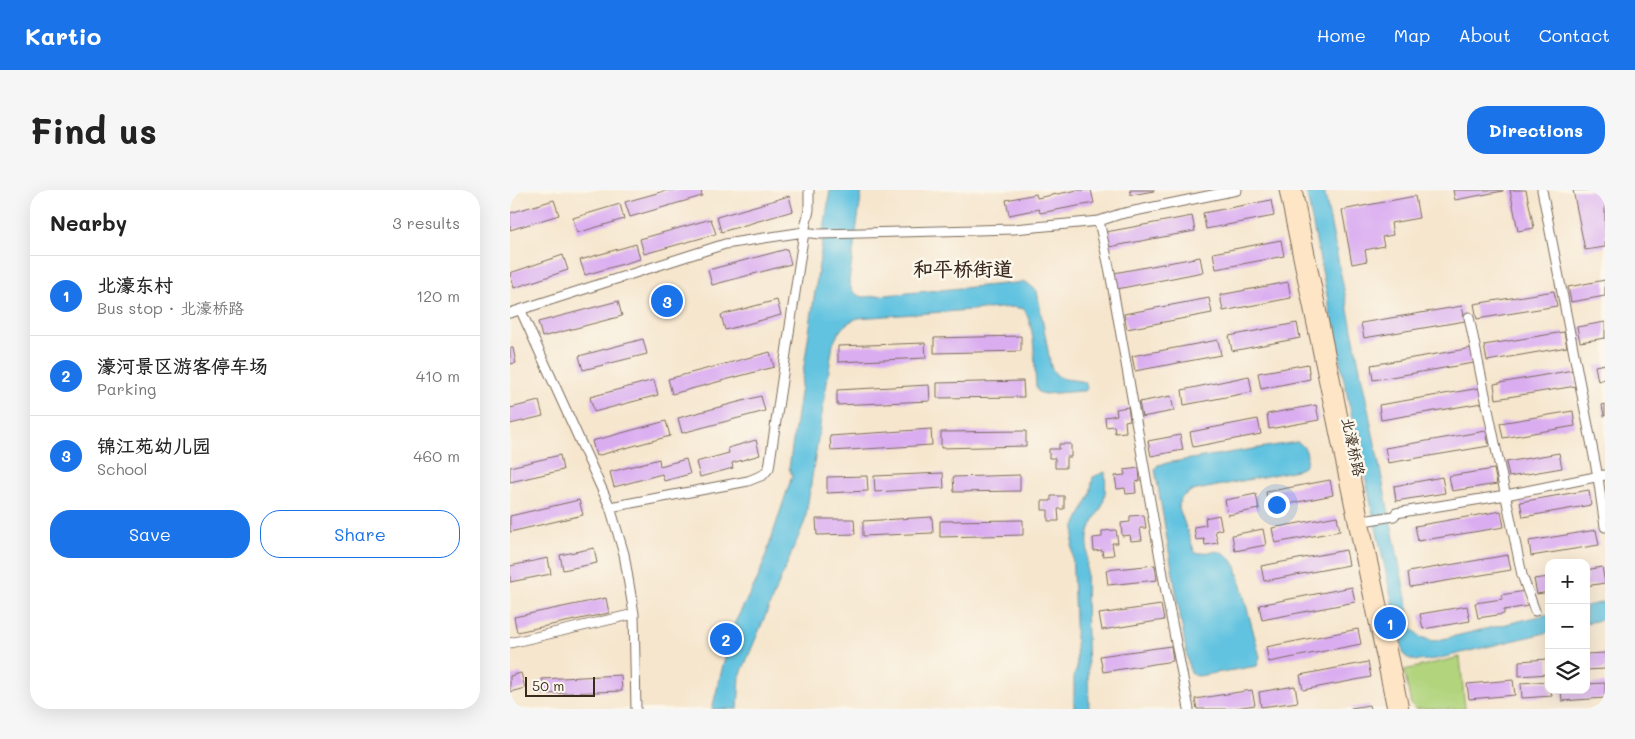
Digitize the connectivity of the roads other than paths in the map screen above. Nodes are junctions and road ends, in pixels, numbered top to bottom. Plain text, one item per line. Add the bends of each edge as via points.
1 (809, 190) edge
2 (1237, 190) edge
3 (1285, 190) edge
4 (1296, 190) edge
5 (1542, 190) edge
6 (1098, 221) junction
7 (804, 232) junction
8 (520, 311) junction
9 (510, 313) edge
10 (1469, 318) dead end
11 (1601, 476) edge
12 (1506, 495) junction
13 (610, 507) junction
14 (1367, 520) junction
15 (1605, 527) edge
16 (1535, 610) dead end
17 (634, 614) junction
18 (510, 643) edge
19 (636, 709) edge
20 (1189, 709) edge
21 (1393, 709) edge
22 (1403, 709) edge

1 - 7 street
2 - 6 street
3 - 21 main road, 北濠桥路
4 - 14 main road, 北濠桥路
5 - 11 street
6 - 7 street via 1014,229
6 - 20 street
7 - 8 street via 725,244
7 - 13 street via 769,468 763,475 748,481
8 - 9 street
8 - 13 street
10 - 12 street
11 - 12 street
11 - 15 street
12 - 14 street
12 - 16 street via 1522,575
13 - 17 street via 624,554
14 - 22 main road, 北濠桥路
17 - 18 street
17 - 19 street

